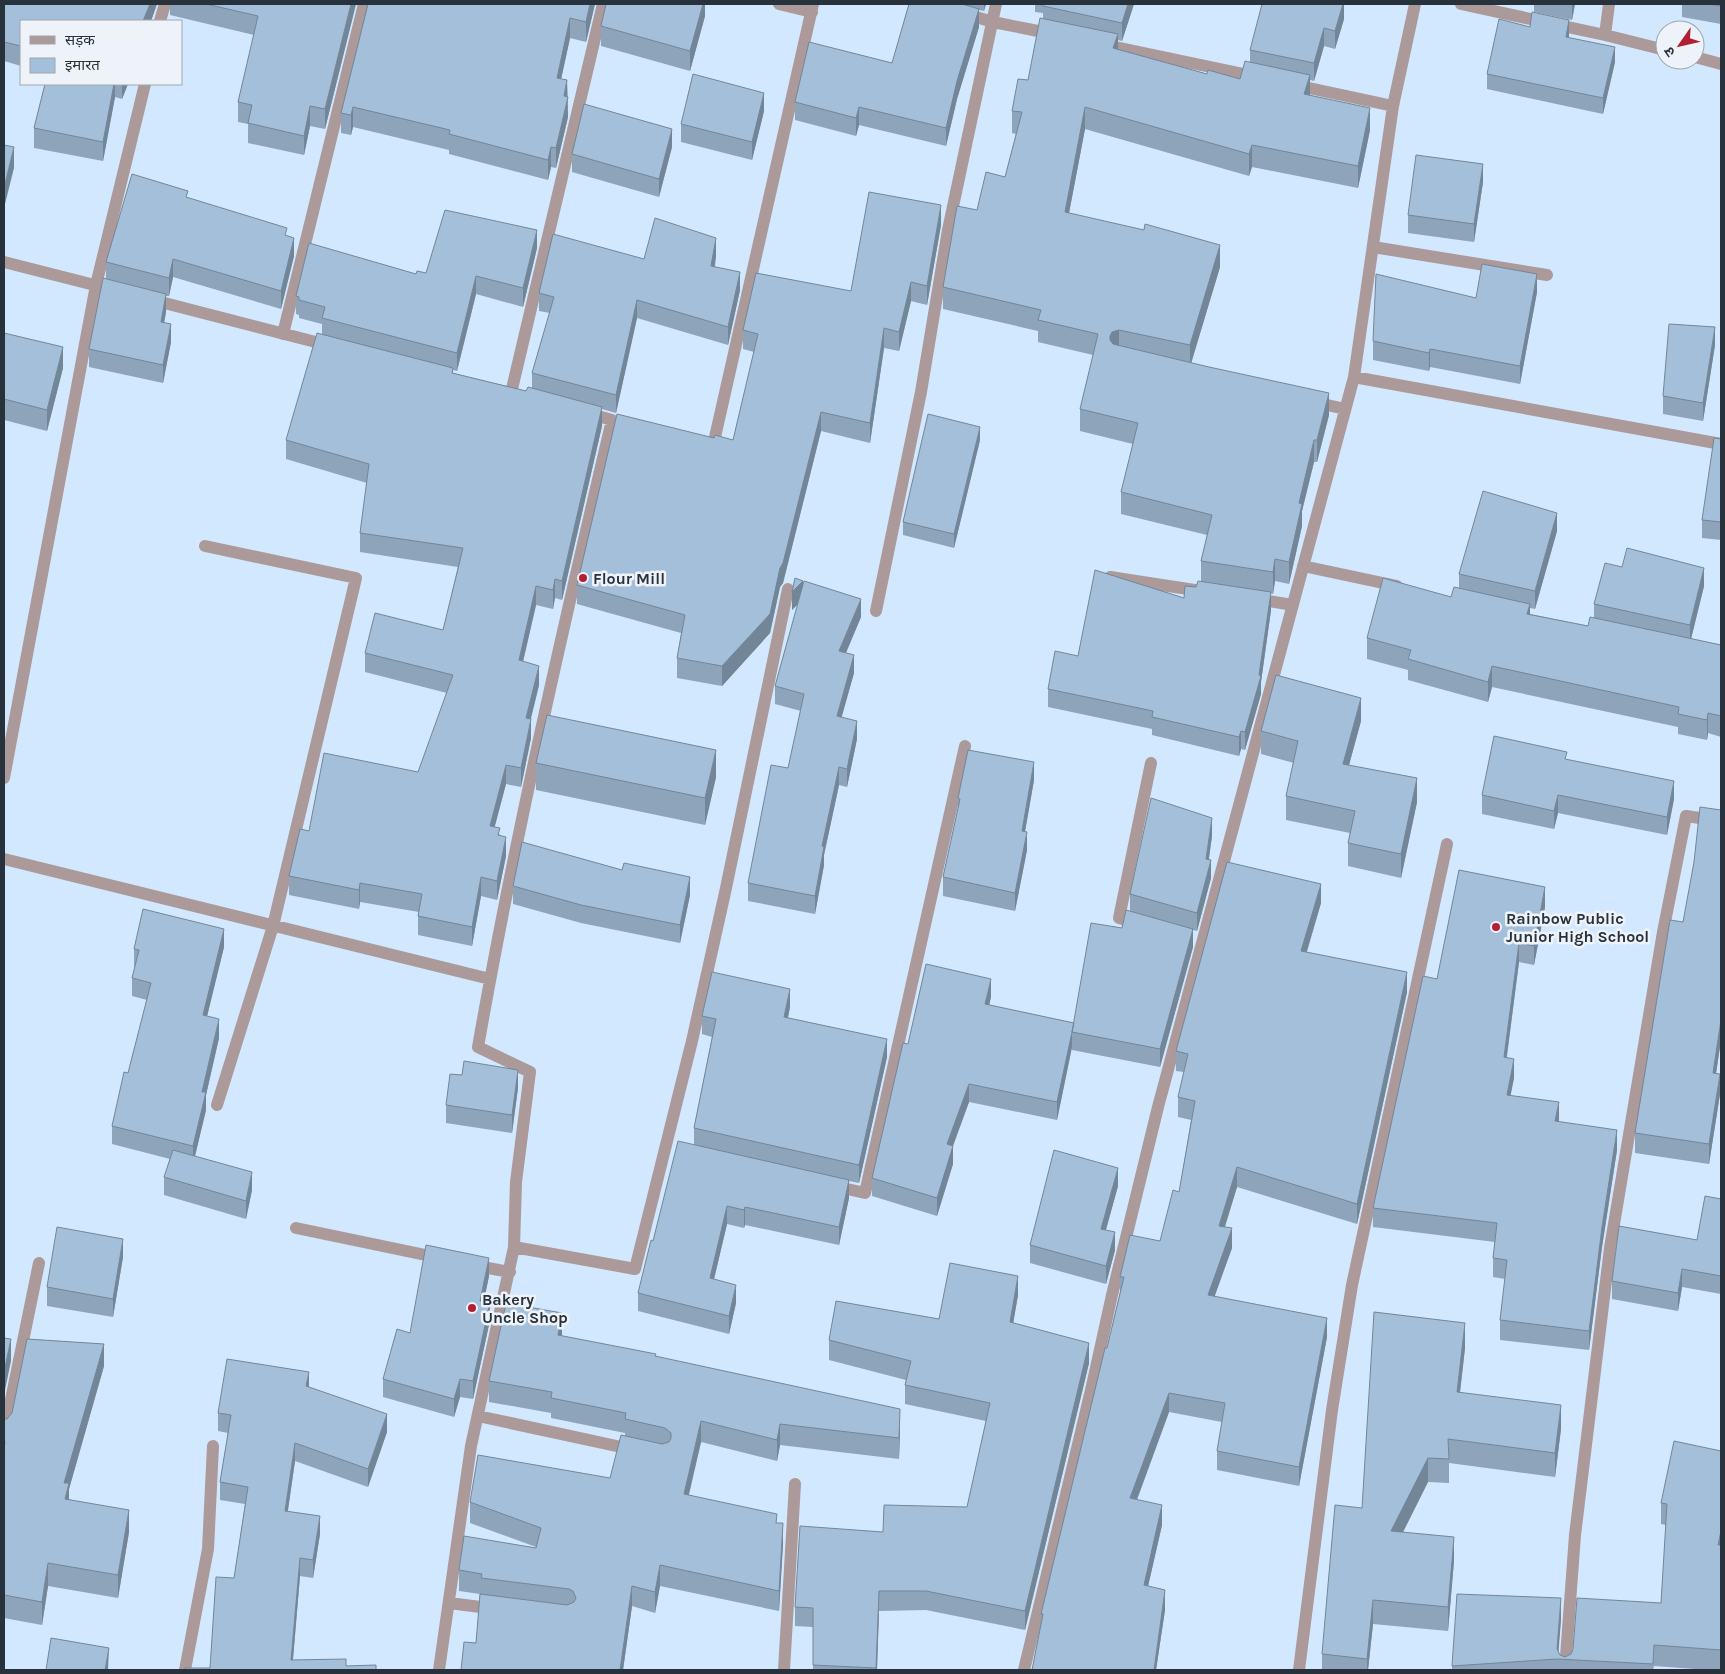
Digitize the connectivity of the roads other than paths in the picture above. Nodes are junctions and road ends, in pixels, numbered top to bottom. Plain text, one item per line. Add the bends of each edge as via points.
1 (165, 4) edge
2 (364, 4) edge
3 (603, 4) edge
4 (779, 4) edge
5 (996, 4) edge
6 (1415, 4) edge
7 (1461, 4) edge
8 (1609, 4) edge
9 (812, 8) edge
10 (947, 9) edge
11 (160, 20) edge
12 (993, 22) junction
13 (1605, 35) junction
14 (1062, 36) edge
15 (1091, 42) edge
16 (1655, 48) edge
17 (1705, 60) edge
18 (1721, 64) edge
19 (1266, 79) edge
20 (1286, 83) edge
21 (145, 85) edge
22 (1393, 106) junction
23 (1373, 247) junction
24 (4, 262) edge
25 (1547, 274) dead end
26 (96, 285) junction
27 (282, 334) junction
28 (340, 349) edge
29 (1354, 377) junction
30 (511, 393) edge
31 (1298, 399) edge
32 (1345, 409) junction
33 (575, 410) edge
34 (695, 441) edge
35 (1721, 444) edge
36 (205, 546) dead end
37 (1303, 566) junction
38 (1110, 578) edge
39 (788, 589) dead end
40 (1410, 589) edge
41 (1216, 593) edge
42 (1245, 598) edge
43 (1293, 605) junction
44 (876, 611) dead end
45 (965, 746) dead end
46 (1151, 763) dead end
47 (4, 778) edge
48 (1721, 821) edge
49 (1447, 844) dead end
50 (4, 859) edge
51 (273, 926) junction
52 (1156, 928) edge
53 (490, 979) junction
54 (217, 1105) dead end
55 (818, 1182) edge
56 (296, 1228) dead end
57 (514, 1247) junction
58 (39, 1263) dead end
59 (510, 1272) junction
60 (478, 1416) junction
61 (4, 1434) edge
62 (213, 1446) dead end
63 (644, 1452) edge
64 (795, 1484) dead end
65 (449, 1603) junction
66 (513, 1611) edge
67 (185, 1670) edge
68 (439, 1670) edge
69 (784, 1670) edge
70 (1024, 1670) edge
71 (1299, 1670) edge
72 (1565, 1670) edge

1 - 11 street
2 - 27 street
3 - 30 street
4 - 9 street
5 - 12 street
6 - 22 street
7 - 13 street
8 - 13 street
9 - 34 street via 713,446
10 - 12 street
12 - 14 street
12 - 44 street via 948,230 921,392
13 - 16 street
15 - 19 street
17 - 18 street
20 - 22 street
21 - 26 street
22 - 23 street
23 - 25 street
23 - 29 street
24 - 26 street
26 - 27 street
26 - 47 street
27 - 28 street
29 - 32 street
29 - 35 street
31 - 32 street
32 - 37 street
33 - 53 street via 616,421 558,652
36 - 51 street via 356,578
37 - 40 street
37 - 43 street
38 - 41 street
39 - 57 street via 670,1149 635,1269
42 - 43 street
43 - 70 street via 1198,940
45 - 55 street via 865,1193
46 - 52 street via 1119,918
48 - 72 street via 1686,816 1663,932 1610,1248 1575,1535
49 - 71 street via 1352,1286 1332,1410
50 - 51 street
51 - 53 street
51 - 54 street
53 - 57 street via 478,1046 530,1072 516,1182
56 - 59 street
57 - 59 street
58 - 61 street
59 - 60 street
60 - 63 street
60 - 65 street
62 - 67 street via 208,1549
64 - 69 street
65 - 66 street
65 - 68 street

